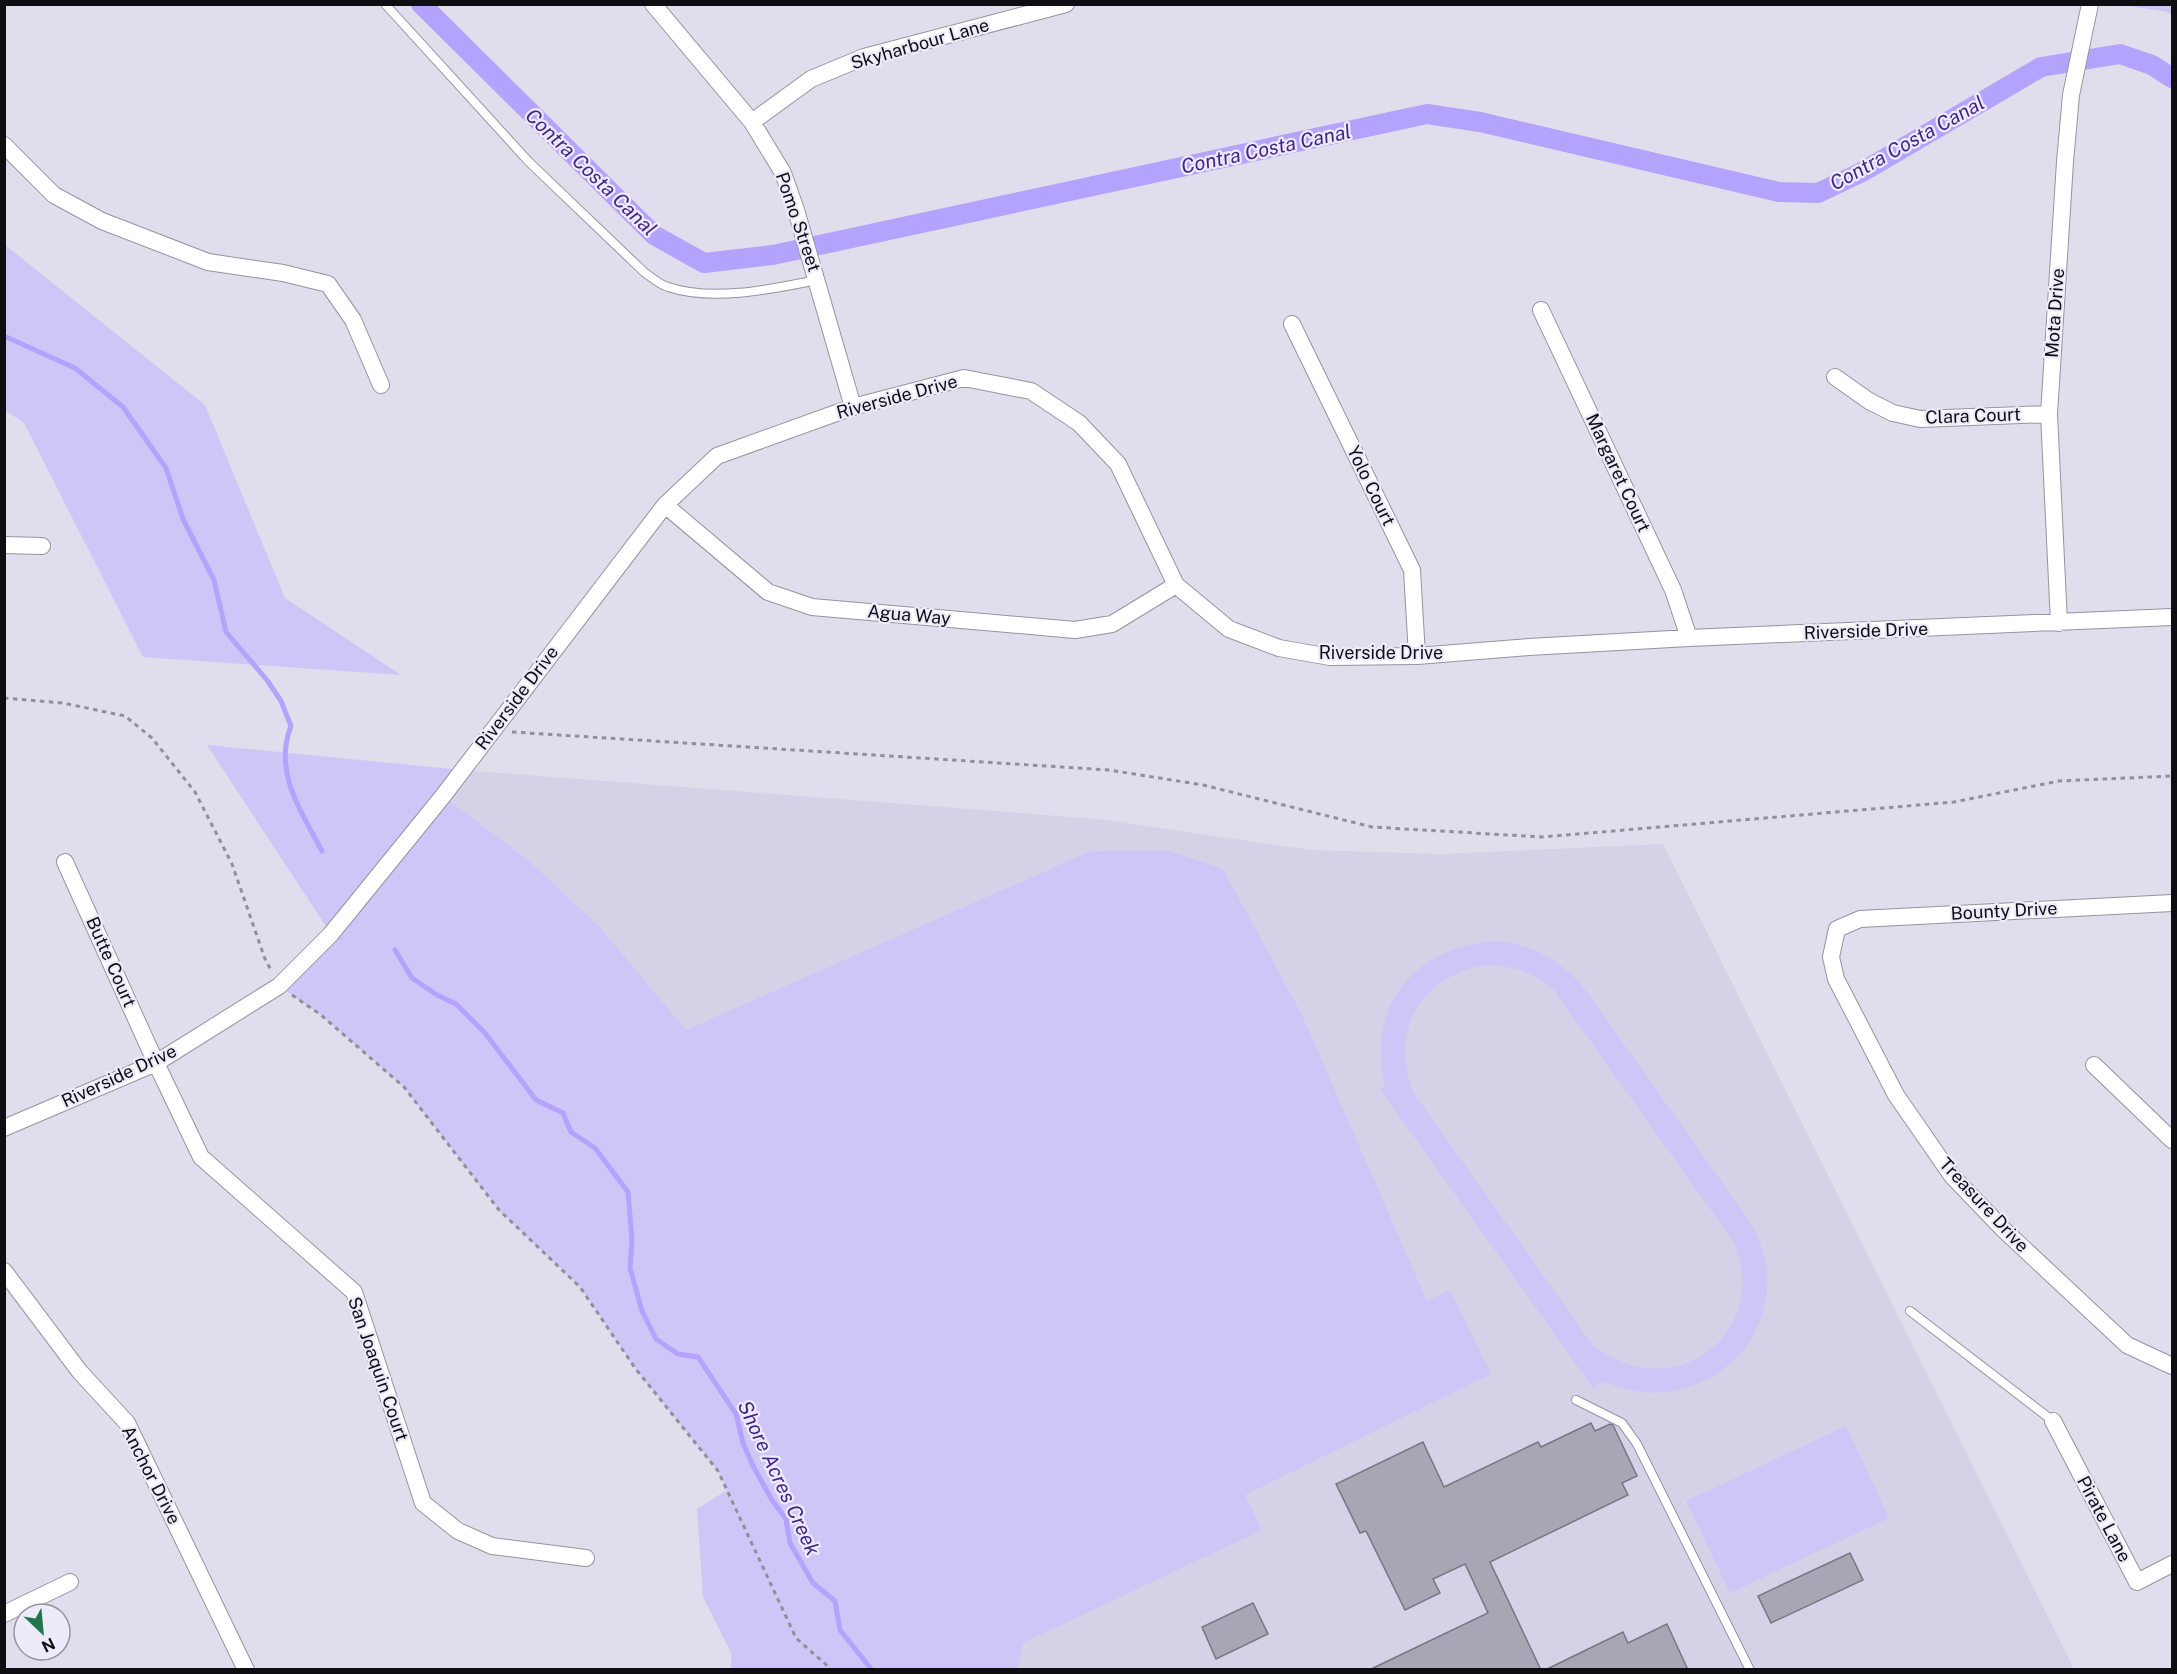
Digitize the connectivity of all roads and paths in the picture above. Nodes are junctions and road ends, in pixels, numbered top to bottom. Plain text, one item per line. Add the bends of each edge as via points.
1 (385, 4) edge
2 (653, 4) edge
3 (1066, 4) edge
4 (2089, 10) edge
5 (752, 122) junction
6 (4, 145) edge
7 (817, 280) junction
8 (1541, 310) dead end
9 (1292, 324) dead end
10 (1835, 377) dead end
11 (381, 385) dead end
12 (853, 407) junction
13 (2049, 414) junction
14 (665, 505) junction
15 (4, 545) edge
16 (42, 546) dead end
17 (1176, 585) junction
18 (2172, 617) edge
19 (2059, 623) junction
20 (1689, 638) junction
21 (1417, 656) junction
22 (4, 698) edge
23 (492, 731) junction
24 (2172, 776) edge
25 (65, 862) dead end
26 (2172, 903) edge
27 (1837, 929) joint
28 (279, 986) junction
29 (156, 1063) junction
30 (2094, 1065) dead end
31 (4, 1128) edge
32 (2172, 1140) edge
33 (4, 1271) edge
34 (1910, 1311) dead end
35 (2172, 1366) edge
36 (1576, 1400) dead end
37 (2053, 1421) joint
38 (586, 1557) dead end
39 (2172, 1564) edge
40 (70, 1582) dead end
41 (4, 1614) edge
42 (1748, 1669) edge
43 (246, 1670) edge
44 (832, 1670) edge

1 - 7 lane via 529,162 644,272 666,287 722,293
2 - 5 street, Pomo Street
3 - 5 street, Skyharbour Lane via 864,57 812,79
4 - 13 street, Mota Drive via 2071,95
5 - 7 street, Pomo Street via 783,173
6 - 11 street via 54,195 102,221 208,262 328,284 352,320
7 - 12 street, Pomo Street
8 - 20 street, Margaret Court via 1673,590
9 - 21 street, Yolo Court via 1412,570
10 - 13 street, Clara Court via 1893,413 1920,418
12 - 14 street, Riverside Drive via 717,456
12 - 17 street, Riverside Drive via 964,378 1031,391 1079,423 1118,464
13 - 19 street, Mota Drive
14 - 17 street, Agua Way via 768,592 812,607 1075,630 1112,624
14 - 23 street, Riverside Drive
15 - 16 street
17 - 21 street, Riverside Drive via 1229,629 1279,648 1330,657
18 - 19 street, Riverside Drive
19 - 20 street, Riverside Drive
20 - 21 street, Riverside Drive
22 - 28 path via 63,703 125,716 152,738 195,792 231,864 265,959
23 - 24 path via 1109,770 1203,785 1372,827 1542,837 1954,802 2059,781
23 - 28 street, Riverside Drive via 331,934
25 - 29 street, Butte Court
26 - 27 street, Bounty Drive via 1887,916 1860,919
27 - 35 street, Treasure Drive via 1830,957 1836,979 1896,1095 1952,1176 2127,1345
28 - 29 street, Riverside Drive
28 - 44 path via 321,1016 404,1087 499,1210 580,1287 635,1368 718,1472 796,1638
29 - 31 street, Riverside Drive
29 - 38 street, San Joaquin Court via 201,1157 354,1292 423,1503 458,1531 492,1546
30 - 32 street
33 - 43 street, Anchor Drive via 80,1372 127,1423
34 - 37 lane
36 - 42 lane via 1622,1423 1637,1444
37 - 39 street, Pirate Lane via 2137,1582
40 - 41 street

